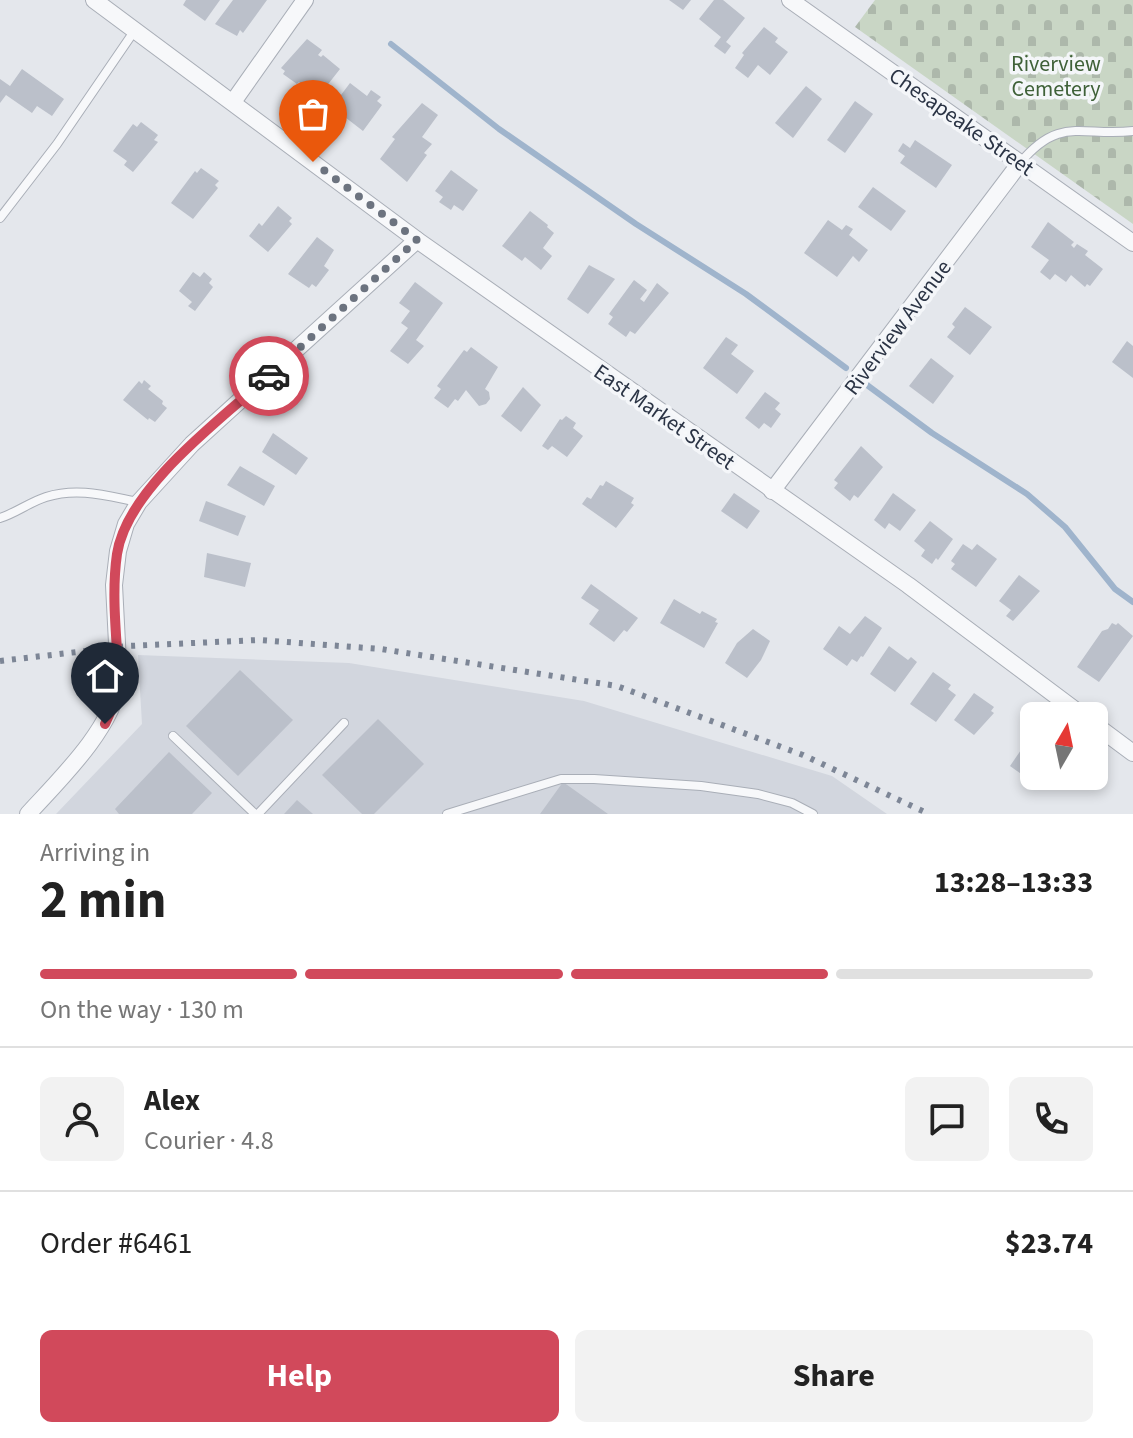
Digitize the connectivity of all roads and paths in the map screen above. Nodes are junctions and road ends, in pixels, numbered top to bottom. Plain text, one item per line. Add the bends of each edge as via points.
1 (94, 0) edge
2 (305, 0) edge
3 (790, 0) edge
4 (135, 30) junction
5 (233, 102) junction
6 (1133, 131) edge
7 (1020, 163) junction
8 (0, 218) edge
9 (417, 240) junction
10 (1133, 243) edge
11 (772, 491) junction
12 (139, 502) junction
13 (0, 518) edge
14 (1064, 702) edge
15 (344, 723) dead end
16 (1108, 734) edge
17 (173, 736) dead end
18 (1133, 753) edge
19 (28, 814) edge
20 (256, 814) edge
21 (447, 814) edge
22 (813, 814) edge

1 - 4 street, East Market Street
2 - 5 street
3 - 7 street, Chesapeake Street
4 - 5 street, East Market Street
4 - 8 lane
5 - 9 street, East Market Street
6 - 7 lane via 1066,131 1032,148
7 - 10 street, Chesapeake Street
7 - 11 street, Riverview Avenue
9 - 11 street, East Market Street
9 - 12 street via 192,444
11 - 14 street, East Market Street
12 - 13 lane via 71,492
12 - 19 street via 126,524 114,585 117,697 105,724
15 - 20 lane
16 - 18 street
17 - 20 lane
21 - 22 lane via 561,779 701,786 758,794

